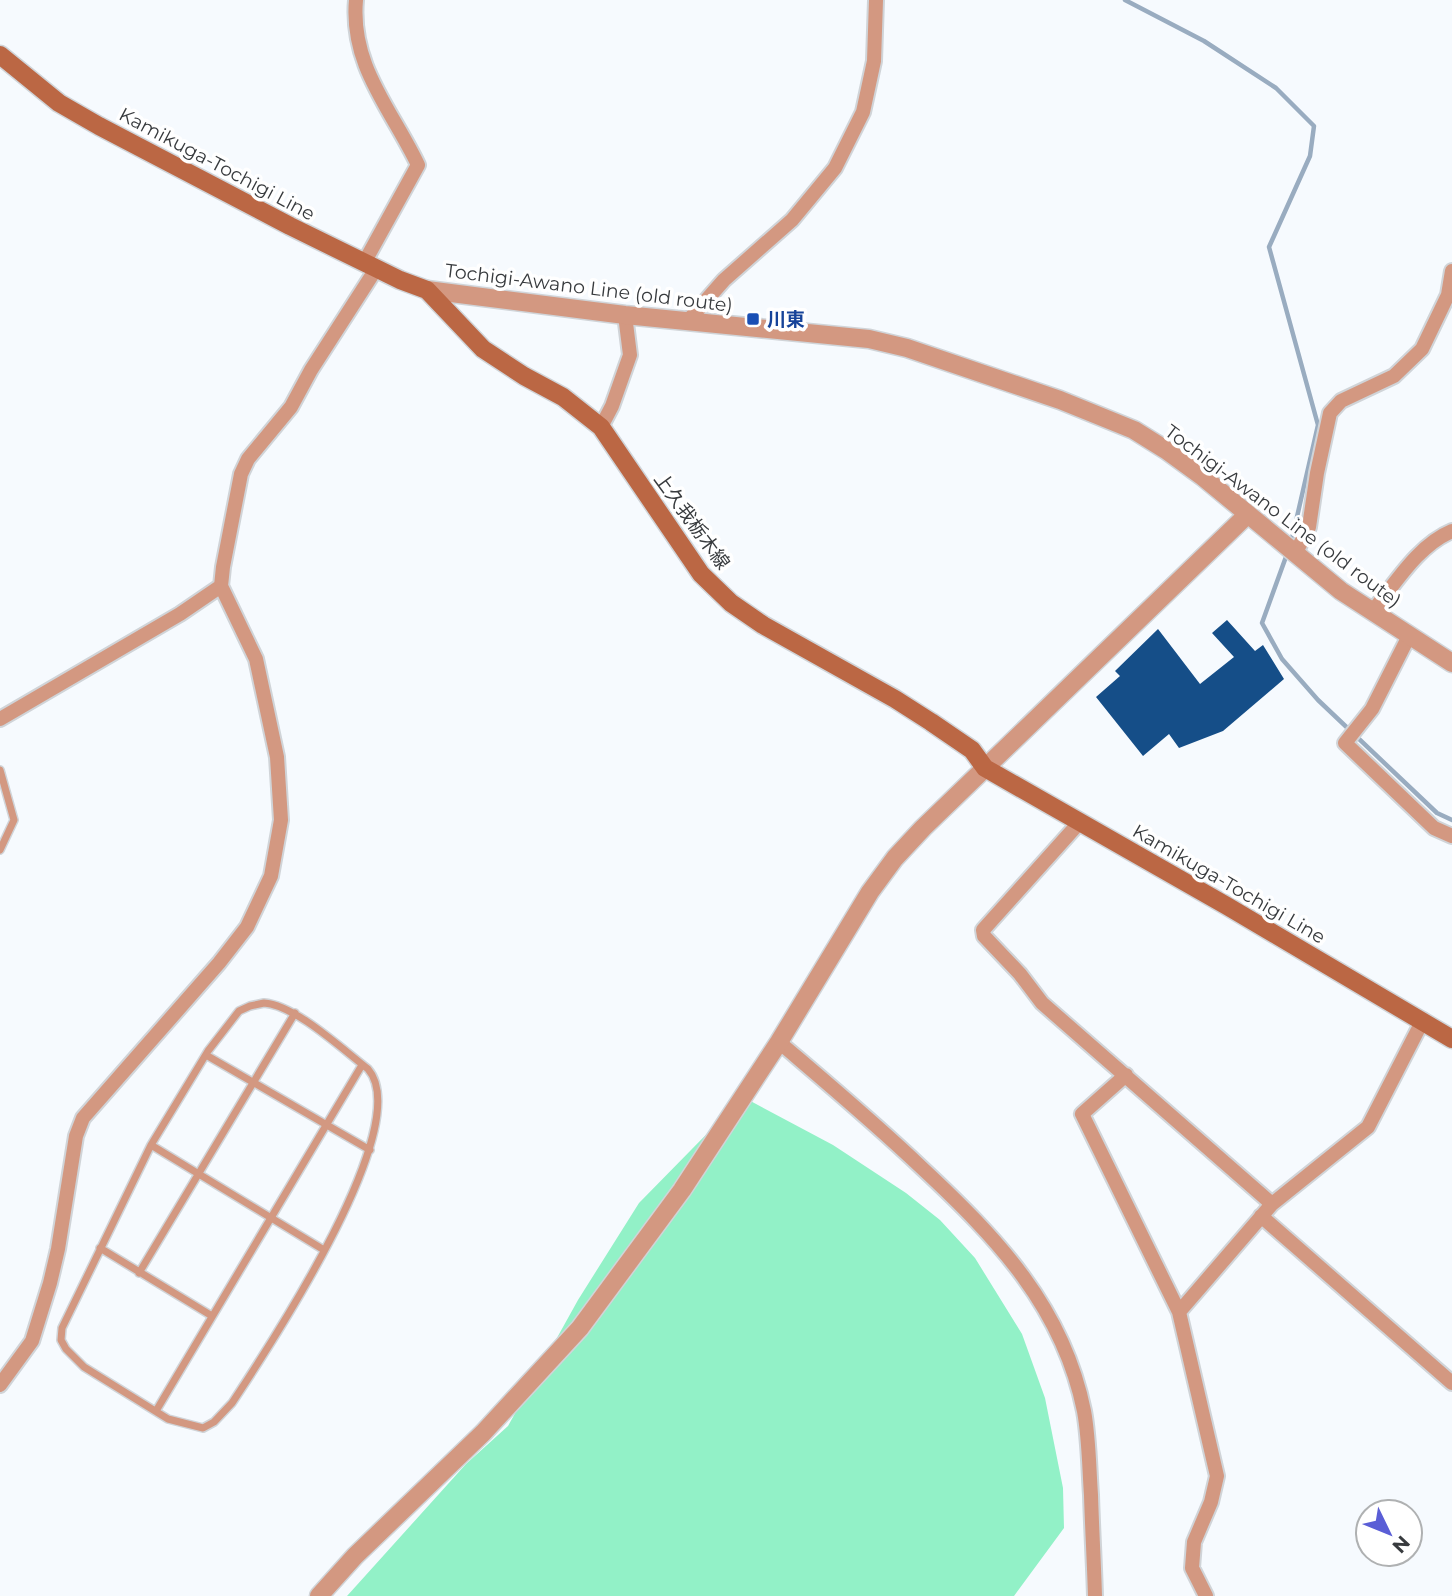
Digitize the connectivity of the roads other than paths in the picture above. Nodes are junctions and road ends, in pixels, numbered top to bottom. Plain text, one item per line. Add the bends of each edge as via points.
1 (356, 0) edge
2 (876, 0) edge
3 (0, 55) edge
4 (370, 266) junction
5 (1452, 271) edge
6 (427, 290) junction
7 (625, 315) junction
8 (687, 321) junction
9 (601, 427) junction
10 (1247, 515) junction
11 (1452, 531) edge
12 (1295, 554) junction
13 (221, 586) junction
14 (1372, 612) junction
15 (1409, 636) junction
16 (1452, 663) edge
17 (0, 719) edge
18 (985, 768) junction
19 (0, 770) edge
20 (1079, 823) junction
21 (1452, 836) edge
22 (0, 850) edge
23 (295, 1013) junction
24 (1423, 1020) junction
25 (1452, 1039) edge
26 (779, 1042) junction
27 (206, 1055) junction
28 (362, 1065) junction
29 (1126, 1075) junction
30 (253, 1081) junction
31 (326, 1124) junction
32 (151, 1145) junction
33 (370, 1150) junction
34 (198, 1173) junction
35 (1272, 1204) junction
36 (1261, 1216) junction
37 (271, 1217) junction
38 (100, 1248) junction
39 (324, 1250) junction
40 (139, 1273) junction
41 (1179, 1312) junction
42 (212, 1316) junction
43 (1452, 1383) edge
44 (0, 1385) edge
45 (156, 1411) junction
46 (319, 1596) edge
47 (1095, 1596) edge
48 (1206, 1596) edge

1 - 4 street via 367,72 418,166
2 - 8 street via 874,61 863,112 835,168 792,220 724,280
3 - 4 main road, Kamikuga-Tochigi Line via 69,109
4 - 6 main road, Kamikuga-Tochigi Line
4 - 13 street via 287,413 248,459 239,483
5 - 12 street via 1448,295 1422,349 1394,376 1341,401 1331,412 1309,527
6 - 7 street, Tochigi-Awano Line (old route)
6 - 9 main road, 上久我栃木線 via 483,349 563,397
7 - 8 street, Tochigi-Awano Line (old route)
7 - 9 street via 630,355
8 - 10 street, Tochigi-Awano Line (old route) via 869,339 1060,400 1134,430
9 - 18 main road, 上久我栃木線 via 701,574 731,603 941,729 972,750
10 - 12 street, Tochigi-Awano Line (old route)
10 - 18 street
11 - 14 street via 1423,551
12 - 14 street, Tochigi-Awano Line (old route)
13 - 17 street
13 - 44 street via 256,659 277,757 281,820 271,876 247,928 83,1118 76,1136 58,1249 32,1341
14 - 15 street, Tochigi-Awano Line (old route)
15 - 16 street, Tochigi-Awano Line (old route)
15 - 21 street via 1372,709 1345,743 1434,828
18 - 20 main road, Kamikuga-Tochigi Line
18 - 26 street via 895,858
19 - 22 lane via 14,820
20 - 24 main road, Kamikuga-Tochigi Line
20 - 29 street via 983,930 984,936 1042,1003
23 - 27 lane via 276,1003 239,1011
23 - 28 lane
23 - 30 lane
24 - 25 main road, Kamikuga-Tochigi Line
24 - 35 street via 1368,1128
26 - 46 street via 682,1191 580,1328 483,1433
26 - 47 street via 975,1217 1022,1272 1060,1336 1084,1410
27 - 30 lane
27 - 32 lane
28 - 31 lane
28 - 33 lane via 373,1075 377,1096
29 - 35 street
29 - 41 street via 1082,1114
30 - 31 lane
30 - 34 lane
31 - 33 lane
31 - 37 lane
32 - 34 lane
32 - 38 lane
33 - 39 lane
34 - 37 lane
34 - 40 lane
35 - 36 street
36 - 41 street
36 - 43 street
37 - 39 lane
37 - 42 lane
38 - 40 lane
38 - 45 lane via 69,1309 61,1340 84,1367
39 - 45 lane via 256,1367 214,1422 202,1428
40 - 42 lane
41 - 48 street via 1217,1476 1194,1542 1192,1568
42 - 45 lane

